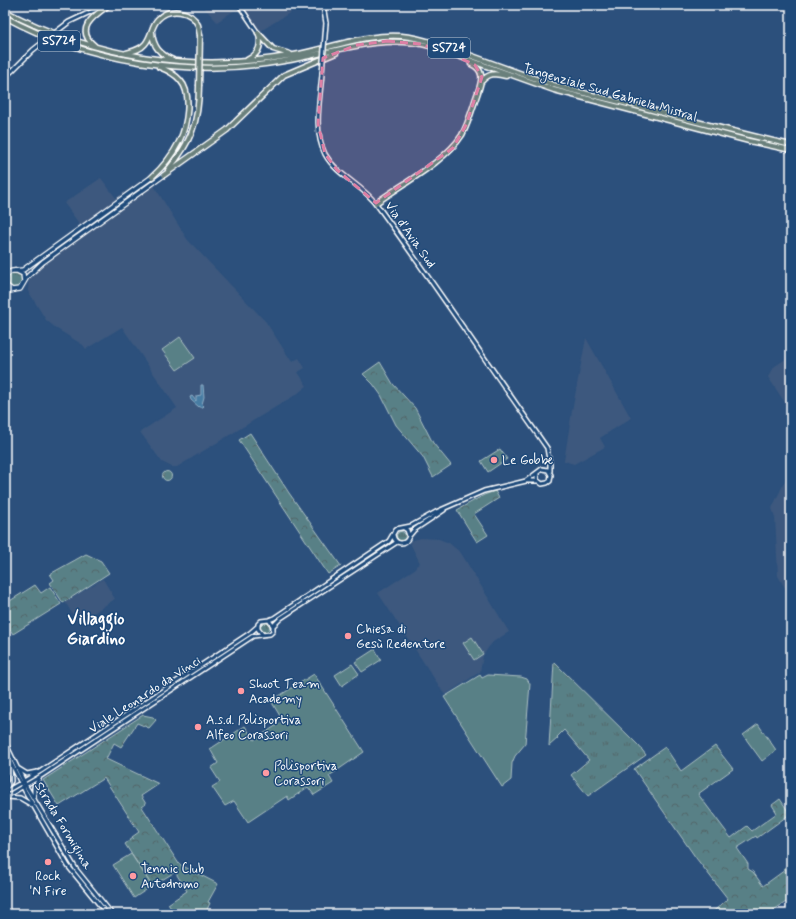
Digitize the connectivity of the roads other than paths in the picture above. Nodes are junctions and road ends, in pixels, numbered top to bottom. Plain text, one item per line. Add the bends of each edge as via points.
1 (105, 5) edge
2 (109, 5) edge
3 (239, 5) edge
4 (323, 5) edge
5 (5, 11) edge
6 (5, 17) edge
7 (152, 31) junction
8 (56, 32) dead end
9 (258, 33) junction
10 (47, 39) dead end
11 (357, 45) junction
12 (97, 48) junction
13 (449, 53) junction
14 (123, 54) junction
15 (294, 55) junction
16 (177, 62) junction
17 (243, 62) junction
18 (153, 64) junction
19 (5, 77) edge
20 (482, 82) junction
21 (538, 85) junction
22 (621, 105) junction
23 (658, 114) junction
24 (791, 146) edge
25 (791, 150) edge
26 (177, 159) junction
27 (164, 175) junction
28 (152, 177) junction
29 (376, 203) junction
30 (14, 271) junction
31 (5, 281) edge
32 (24, 284) junction
33 (14, 290) junction
34 (5, 292) edge
35 (549, 462) junction
36 (544, 469) junction
37 (550, 472) junction
38 (536, 474) junction
39 (526, 481) junction
40 (538, 481) junction
41 (449, 507) junction
42 (404, 528) junction
43 (393, 535) junction
44 (409, 536) junction
45 (397, 542) junction
46 (268, 620) junction
47 (258, 626) junction
48 (273, 626) junction
49 (262, 634) junction
50 (5, 742) edge
51 (5, 751) edge
52 (10, 762) junction
53 (17, 768) junction
54 (41, 772) junction
55 (41, 776) junction
56 (23, 785) junction
57 (5, 791) edge
58 (5, 797) edge
59 (35, 801) junction
60 (33, 807) junction
61 (107, 914) edge
62 (112, 914) edge

1 - 8 street via 69,22
2 - 12 highway via 91,19 87,26 87,36
3 - 9 street
4 - 29 street, Via d'Avia Sud, bridge via 326,23 318,135 330,161
5 - 12 highway, SS724 via 50,32
6 - 18 highway, SS724 via 82,49
7 - 14 highway via 142,47
7 - 16 highway via 157,50
7 - 26 highway, bridge via 155,23 163,15 177,11 188,14 198,24 199,105 193,130
9 - 15 highway via 273,49
9 - 17 highway via 258,53
10 - 19 street
11 - 13 highway, Tangenziale Sud Gabriela Mistral / SS724 via 387,41 410,42
11 - 18 highway, Tangenziale Sud Gabriela Mistral / SS724 via 259,65 212,68
11 - 27 highway via 284,75 227,130
12 - 14 highway, SS724
13 - 20 highway via 479,68 482,72
13 - 21 highway, Tangenziale Sud Gabriela Mistral / SS724
14 - 16 highway, SS724
15 - 17 highway, SS724
15 - 22 highway, Tangenziale Sud Gabriela Mistral / SS724 via 377,37 410,37
16 - 17 highway, SS724
18 - 28 highway via 174,74 181,81 188,96 188,107 180,141 164,165
20 - 21 highway via 494,74
20 - 29 highway via 466,126 452,148
21 - 22 highway, Tangenziale Sud Gabriela Mistral / SS724
22 - 23 highway, Tangenziale Sud Gabriela Mistral / SS724
23 - 24 highway, Tangenziale Sud Gabriela Mistral / SS724
23 - 25 highway, Tangenziale Sud Gabriela Mistral / SS724 via 749,141
26 - 27 highway
26 - 28 highway
27 - 32 main road via 43,262 27,277
28 - 30 main road via 23,270
29 - 35 street, Via d'Avia Sud via 547,448
30 - 31 main road via 7,274
30 - 32 main road via 23,274
31 - 33 main road via 9,288
32 - 33 main road via 20,289
33 - 34 main road
35 - 36 street
35 - 37 street, Via d'Avia Sud
36 - 37 street
36 - 38 street
37 - 40 street via 549,482 543,484
38 - 39 street
38 - 40 street
39 - 40 street
39 - 41 street via 484,491
41 - 42 street
41 - 44 street
42 - 43 street via 396,530
42 - 44 street
43 - 45 street
43 - 46 street via 389,541
44 - 45 street via 402,544
45 - 48 street
46 - 47 street via 261,621
46 - 48 street
47 - 49 street
47 - 54 street, Viale Leonardo da Vinci
48 - 49 street via 270,634
49 - 55 street, Viale Leonardo da Vinci via 247,640
50 - 53 street, Strada Formigina
51 - 52 street, Strada Formigina
52 - 56 street, Strada Formigina
52 - 57 street via 11,781
53 - 54 street via 28,774
53 - 56 street, Strada Formigina
54 - 56 street, Viale Leonardo da Vinci
55 - 56 street, Viale Leonardo da Vinci
55 - 59 street via 34,787
56 - 57 street
56 - 58 street
56 - 59 street, Strada Formigina
56 - 60 street, Strada Formigina
58 - 60 street via 20,798
59 - 62 street, Strada Formigina via 76,869
60 - 61 street, Strada Formigina via 72,871

